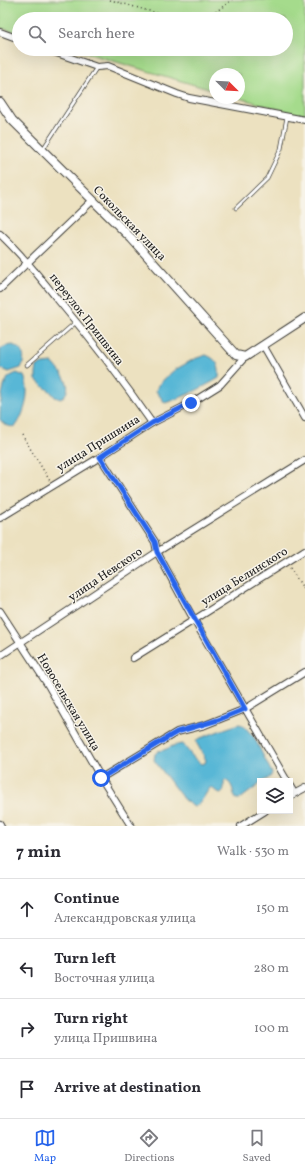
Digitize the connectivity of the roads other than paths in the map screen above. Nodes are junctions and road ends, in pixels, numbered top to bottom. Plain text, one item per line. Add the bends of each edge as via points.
1 (0, 32) edge
2 (12, 36) edge
3 (65, 56) edge
4 (97, 67) junction
5 (0, 102) edge
6 (287, 117) junction
7 (305, 120) edge
8 (42, 150) junction
9 (92, 200) junction
10 (236, 208) dead end
11 (0, 234) edge
12 (28, 263) junction
13 (0, 290) edge
14 (305, 318) edge
15 (76, 322) junction
16 (263, 345) junction
17 (245, 357) junction
18 (27, 365) dead end
19 (305, 418) edge
20 (152, 423) junction
21 (100, 457) junction
22 (305, 460) edge
23 (0, 518) edge
24 (305, 550) edge
25 (157, 552) junction
26 (0, 611) edge
27 (194, 620) junction
28 (21, 643) junction
29 (0, 656) edge
30 (133, 658) dead end
31 (305, 672) edge
32 (245, 709) junction
33 (101, 778) junction
34 (285, 778) edge
35 (305, 788) edge
36 (293, 794) edge
37 (261, 814) edge
38 (131, 826) edge
39 (241, 826) edge

1 - 2 street
3 - 4 street
4 - 6 street via 108,66 189,98
4 - 8 lane
5 - 8 street, Сокольская улица via 12,120
6 - 7 street
6 - 10 lane via 281,149 267,178
8 - 9 street, Сокольская улица
9 - 12 street
9 - 17 street, Сокольская улица via 132,239 236,355
11 - 12 street, переулок Пришвина
12 - 13 street
12 - 15 street, переулок Пришвина
14 - 16 street, улица Пришвина
15 - 18 lane
15 - 20 street, переулок Пришвина
16 - 17 street, улица Пришвина
16 - 19 street
17 - 20 street, улица Пришвина via 220,385
20 - 21 street, улица Пришвина
21 - 23 street, улица Пришвина
21 - 25 street via 155,542
22 - 25 street, улица Невского
24 - 27 street, улица Белинского
25 - 27 street
25 - 28 street, улица Невского
26 - 28 street, Новосельская улица
27 - 30 street, улица Белинского
27 - 32 street
28 - 29 street, улица Невского
28 - 33 street, Новосельская улица
31 - 32 street
32 - 33 street via 177,732
32 - 34 street
33 - 38 street, Новосельская улица
35 - 36 street
37 - 39 street

